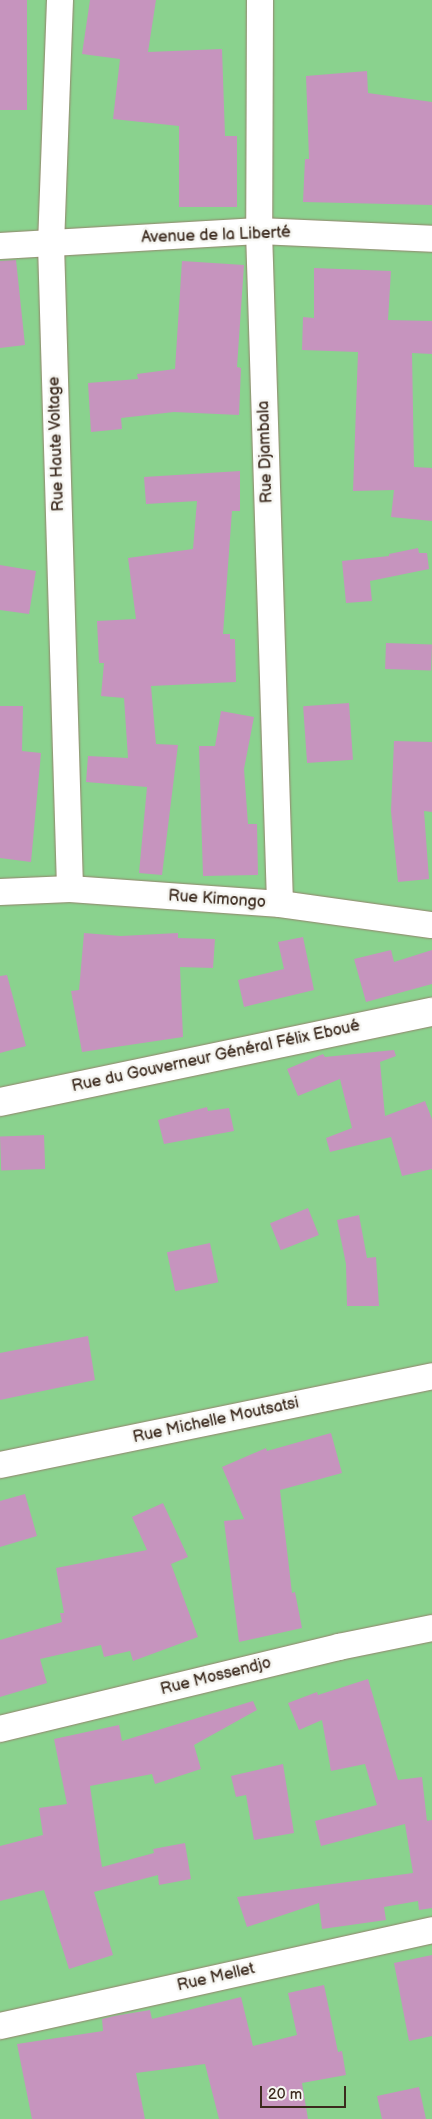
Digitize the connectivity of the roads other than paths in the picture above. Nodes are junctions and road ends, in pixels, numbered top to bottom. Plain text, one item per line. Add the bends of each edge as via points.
1 (60, 0) edge
2 (260, 0) edge
3 (259, 232) junction
4 (432, 239) edge
5 (51, 244) junction
6 (0, 246) edge
7 (70, 889) junction
8 (0, 892) edge
9 (280, 904) junction
10 (432, 925) edge
11 (432, 1012) edge
12 (0, 1102) edge
13 (432, 1376) edge
14 (0, 1465) edge
15 (432, 1628) edge
16 (0, 1729) edge
17 (432, 1930) edge
18 (0, 2026) edge

1 - 5 street, Rue Haute Voltage
2 - 3 street, Rue Djambala
3 - 4 street, Avenue de la Liberté
3 - 5 street, Avenue de la Liberté
3 - 9 street, Rue Djambala
5 - 6 street, Avenue de la Liberté
5 - 7 street, Rue Haute Voltage
7 - 8 street, Rue Kimongo
7 - 9 street, Rue Kimongo
9 - 10 street, Rue Kimongo
11 - 12 main road, Rue du Gouverneur Général Félix Eboué
13 - 14 street, Rue Michelle Moutsatsi
15 - 16 street, Rue Mossendjo via 339,1647
17 - 18 street, Rue Mellet

